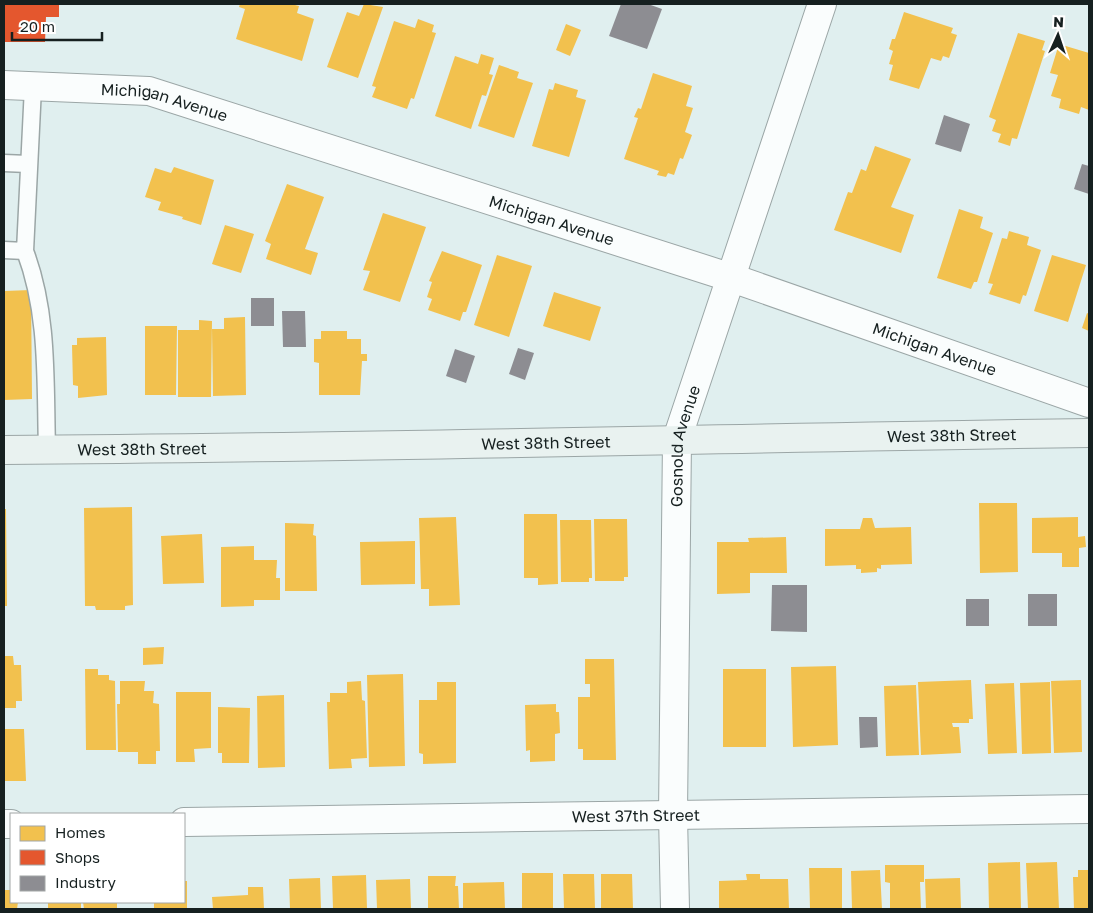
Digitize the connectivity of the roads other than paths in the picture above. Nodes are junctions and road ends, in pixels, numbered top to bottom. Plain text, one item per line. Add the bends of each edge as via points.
1 (822, 4) edge
2 (4, 85) edge
3 (33, 87) junction
4 (4, 163) edge
5 (28, 164) junction
6 (4, 250) edge
7 (25, 251) junction
8 (732, 278) junction
9 (1089, 403) edge
10 (1089, 433) edge
11 (677, 438) junction
12 (4, 450) edge
13 (47, 450) junction
14 (1089, 809) edge
15 (673, 815) junction
16 (185, 822) edge
17 (675, 909) edge

1 - 8 street, Gosnold Avenue
2 - 3 street, Michigan Avenue
3 - 5 lane
3 - 8 street, Michigan Avenue via 149,91
4 - 5 lane
5 - 7 lane
6 - 7 lane
7 - 13 lane via 35,277 43,319
8 - 9 street, Michigan Avenue
8 - 11 street, Gosnold Avenue
10 - 11 main road, West 38th Street
11 - 13 main road, West 38th Street
11 - 15 street, Gosnold Avenue
12 - 13 main road, West 38th Street
14 - 15 street, West 37th Street
15 - 16 street, West 37th Street
15 - 17 street, Gosnold Avenue

